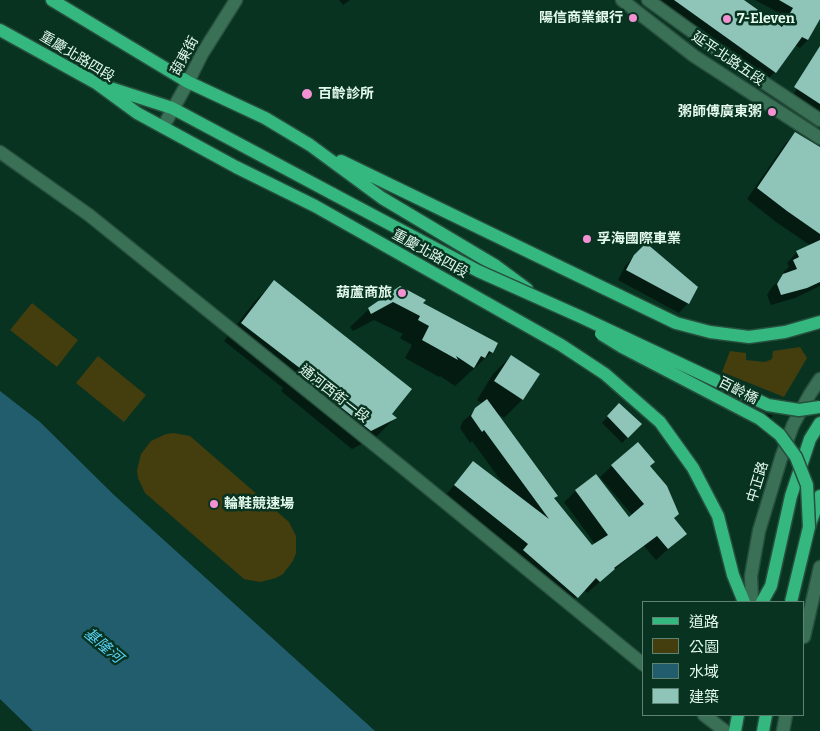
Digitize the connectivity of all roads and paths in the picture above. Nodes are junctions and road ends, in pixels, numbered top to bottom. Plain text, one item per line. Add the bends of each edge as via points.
1 (52, 0) edge
2 (236, 0) edge
3 (622, 0) edge
4 (648, 0) edge
5 (0, 30) edge
6 (188, 82) junction
7 (96, 83) junction
8 (172, 108) junction
9 (820, 120) edge
10 (163, 128) junction
11 (820, 138) edge
12 (310, 145) junction
13 (0, 152) edge
14 (527, 289) joint
15 (820, 322) edge
16 (820, 378) edge
17 (820, 407) edge
18 (820, 423) edge
19 (820, 496) edge
20 (809, 527) junction
21 (820, 567) edge
22 (744, 601) edge
23 (752, 601) edge
24 (763, 601) edge
25 (790, 601) edge
26 (805, 633) edge
27 (642, 663) edge
28 (705, 716) edge
29 (738, 716) edge
30 (766, 716) edge
31 (786, 716) edge
32 (725, 731) edge
33 (735, 731) edge
34 (763, 731) edge
35 (783, 731) edge

1 - 6 main road, 重慶北路四段
2 - 6 street, 葫東街
3 - 11 street, 延平北路五段 via 694,56
4 - 9 street, 延平北路五段
5 - 7 main road, 重慶北路四段
6 - 8 street, 葫東街
6 - 12 main road, 重慶北路四段 via 265,118
7 - 8 main road
7 - 10 main road, 重慶北路四段
8 - 10 street, 葫東街
8 - 17 main road, bridge via 478,271 768,405 799,410
10 - 22 main road, 重慶北路四段 via 324,211 561,345 612,379 660,422 693,468 718,516 733,575
12 - 14 main road, 重慶北路四段 via 382,198 496,266
12 - 15 main road via 676,323 749,337 785,332
13 - 27 street, 通河西街一段 via 82,210
14 - 20 main road, 百齡橋, bridge via 622,347 760,419 780,435 796,457 806,485
16 - 23 street, 中正路 via 793,425 782,455 759,531
18 - 24 main road via 810,439 791,496 771,586
19 - 20 main road
20 - 25 main road, 百齡橋, bridge
21 - 26 street
28 - 32 street
29 - 33 main road
30 - 34 main road
31 - 35 street

